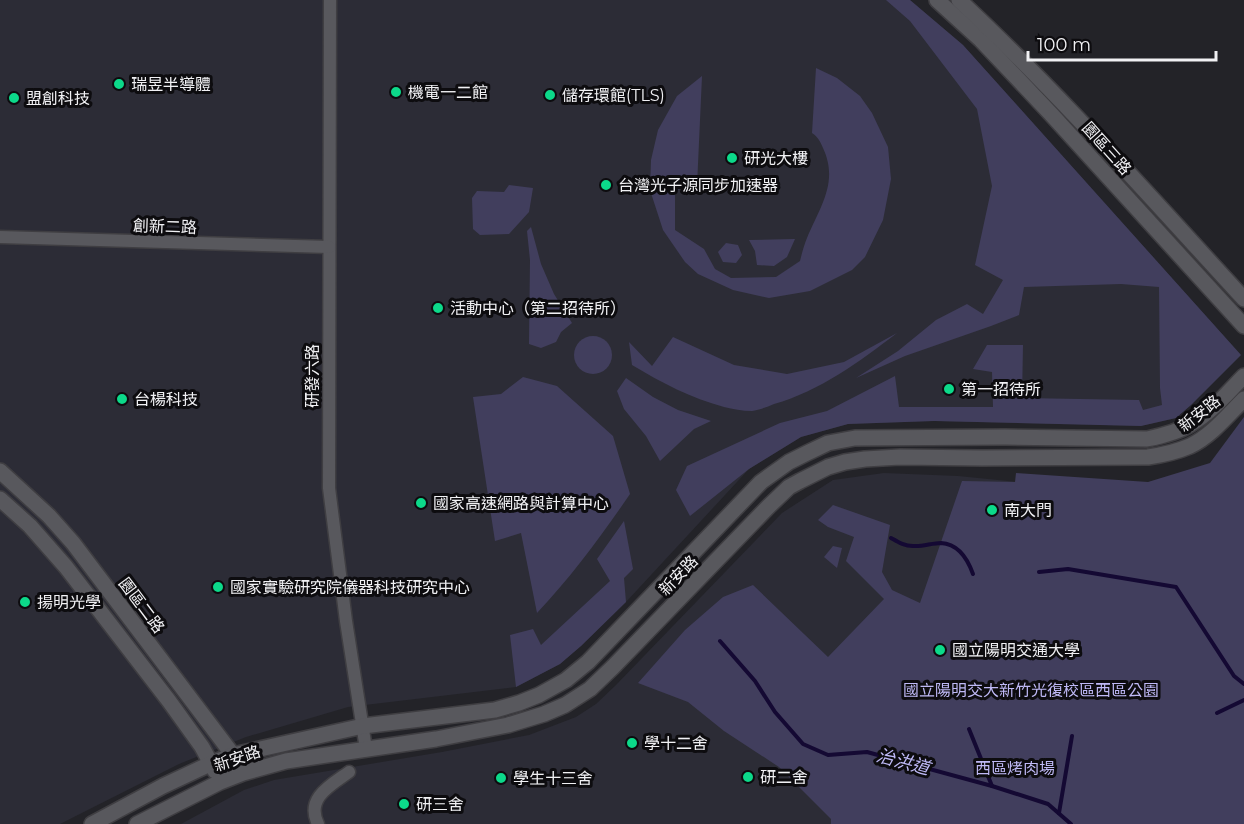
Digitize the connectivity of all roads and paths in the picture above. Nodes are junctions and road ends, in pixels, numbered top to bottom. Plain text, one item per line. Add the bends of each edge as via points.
1 (330, 0) edge
2 (937, 0) edge
3 (959, 0) edge
4 (0, 237) edge
5 (329, 247) junction
6 (1244, 299) edge
7 (1244, 326) edge
8 (1244, 376) edge
9 (1244, 399) edge
10 (0, 471) edge
11 (0, 499) edge
12 (363, 726) junction
13 (366, 749) junction
14 (233, 754) junction
15 (212, 763) junction
16 (349, 772) dead end
17 (243, 773) junction
18 (220, 782) junction
19 (92, 824) edge
20 (137, 824) edge
21 (318, 824) edge

1 - 5 street, 研發六路
2 - 7 street, 園區三路 via 1052,114
3 - 6 street, 園區三路 via 1063,103
4 - 5 street, 創新二路
5 - 12 street, 研發六路 via 329,488
8 - 12 street, 新安路 via 1192,424 1146,440 855,438 828,443 789,462 761,482 588,662 566,680 539,695 495,710
9 - 13 street, 新安路 via 1191,445 1148,458 900,456 828,467 789,487 613,667 566,705 508,725
10 - 14 street, 園區二路 via 73,543
11 - 15 street via 66,567
12 - 13 street, 研發六路
12 - 14 street, 新安路
13 - 17 street, 新安路 via 286,761
14 - 15 street, 新安路
14 - 17 street, 園區二路
15 - 18 street
15 - 19 street, 新安路
16 - 21 street via 318,797
17 - 18 street, 新安路
18 - 20 street, 新安路

